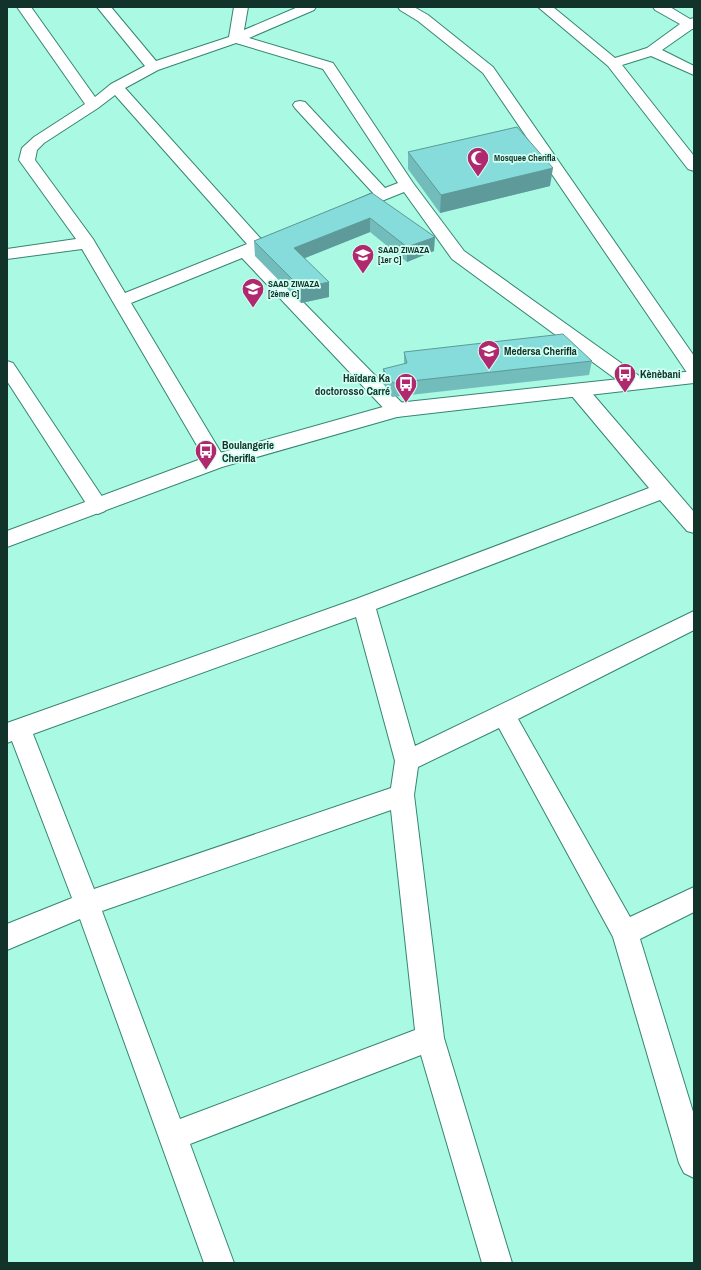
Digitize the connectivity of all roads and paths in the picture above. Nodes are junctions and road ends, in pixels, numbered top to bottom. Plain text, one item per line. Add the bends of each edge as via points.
1 (24, 7) edge
2 (104, 7) edge
3 (241, 7) edge
4 (309, 7) edge
5 (406, 7) edge
6 (545, 7) edge
7 (660, 7) edge
8 (692, 24) edge
9 (236, 39) junction
10 (652, 50) junction
11 (614, 64) junction
12 (153, 67) junction
13 (694, 71) edge
14 (116, 86) junction
15 (93, 105) junction
16 (300, 105) dead end
17 (694, 166) edge
18 (407, 185) junction
19 (383, 195) junction
20 (339, 213) edge
21 (295, 231) edge
22 (87, 243) junction
23 (251, 248) junction
24 (7, 254) edge
25 (121, 300) junction
26 (7, 367) edge
27 (694, 370) edge
28 (694, 377) edge
29 (635, 383) junction
30 (578, 390) junction
31 (397, 410) junction
32 (216, 461) junction
33 (663, 491) junction
34 (98, 506) junction
35 (694, 525) edge
36 (7, 539) edge
37 (364, 605) junction
38 (694, 620) edge
39 (504, 715) junction
40 (13, 731) edge
41 (407, 761) junction
42 (402, 795) junction
43 (694, 900) edge
44 (87, 904) junction
45 (625, 932) junction
46 (7, 937) edge
47 (430, 1038) junction
48 (173, 1136) junction
49 (694, 1163) edge
50 (219, 1263) edge
51 (497, 1263) edge

1 - 15 street
2 - 12 street
3 - 9 street
4 - 9 street
5 - 27 street via 488,70
6 - 11 street
7 - 8 street
8 - 10 street
9 - 12 street
9 - 18 street via 328,66
10 - 11 street
10 - 13 street
11 - 17 street
12 - 14 street
14 - 15 street
14 - 23 street
15 - 22 street via 39,140 30,148 27,160
16 - 19 street
18 - 19 street
18 - 29 street via 458,255
19 - 20 street
21 - 23 street
22 - 24 street
22 - 25 street
23 - 25 street
23 - 31 street
25 - 32 street
26 - 34 street
28 - 29 street
29 - 30 street
30 - 31 street
30 - 33 street
31 - 32 street
32 - 34 street
33 - 35 street
33 - 37 street
34 - 36 street
37 - 40 street
37 - 41 street
38 - 39 street
39 - 41 street
39 - 45 street
40 - 44 street
41 - 42 street
42 - 44 street
42 - 47 street
43 - 45 street
44 - 46 street
44 - 48 street
45 - 49 street
47 - 48 street
47 - 51 street
48 - 50 street

